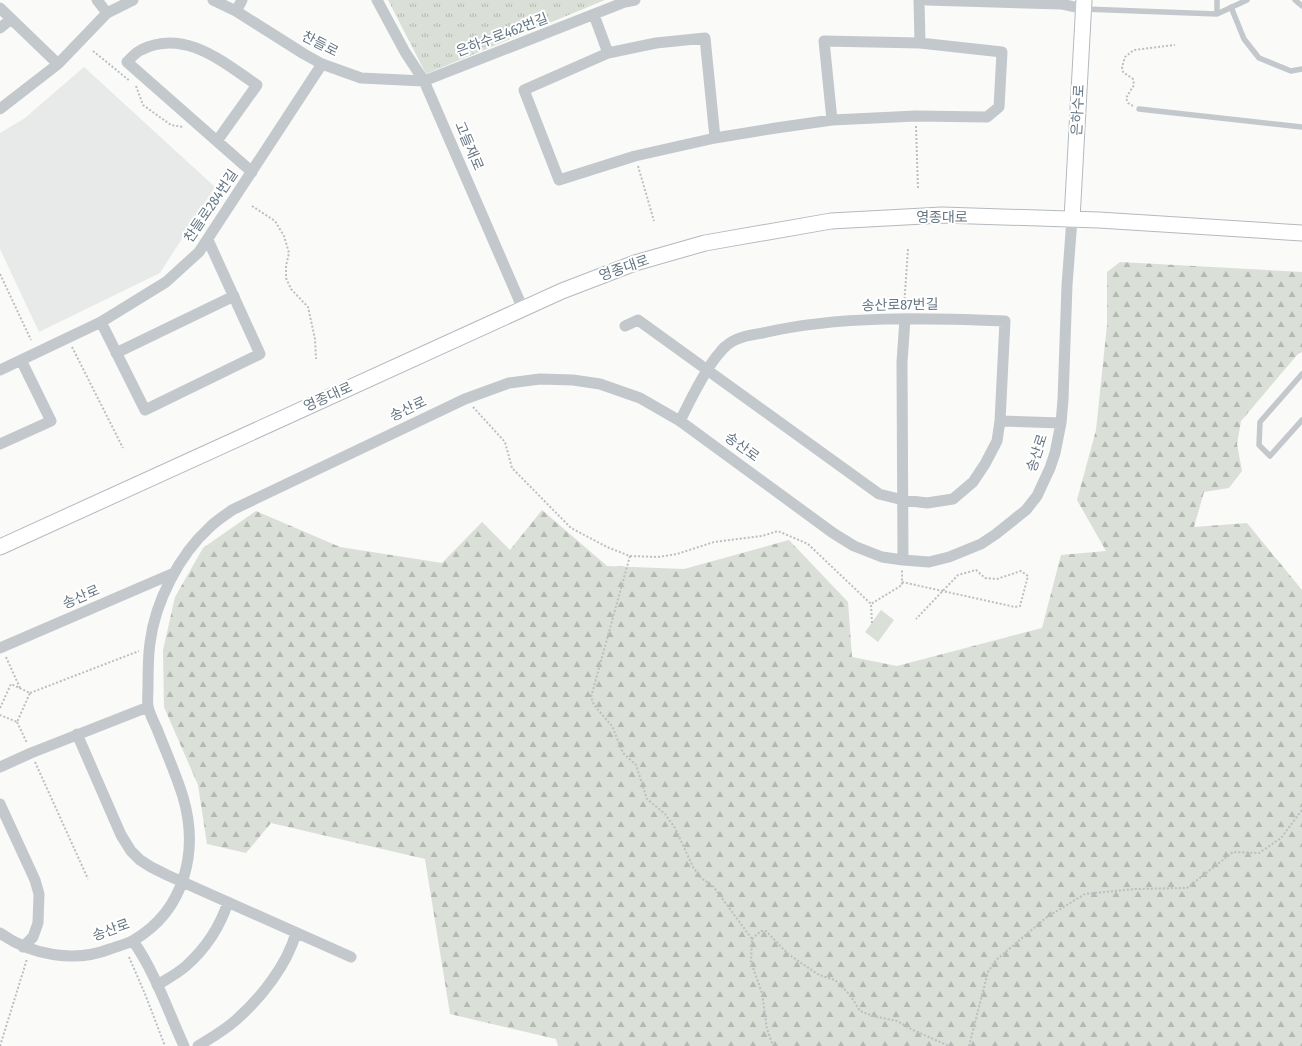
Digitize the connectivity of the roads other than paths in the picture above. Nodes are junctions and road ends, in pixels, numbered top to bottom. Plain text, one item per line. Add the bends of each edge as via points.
1 (97, 0) edge
2 (133, 0) edge
3 (213, 0) edge
4 (242, 0) edge
5 (377, 0) edge
6 (635, 0) edge
7 (919, 0) edge
8 (927, 0) edge
9 (1217, 0) edge
10 (1247, 0) edge
11 (1295, 0) edge
12 (1084, 4) edge
13 (1302, 6) edge
14 (1232, 7) junction
15 (0, 8) edge
16 (236, 11) junction
17 (107, 13) junction
18 (1217, 14) junction
19 (594, 15) junction
20 (11, 19) junction
21 (0, 28) edge
22 (920, 43) junction
23 (608, 54) junction
24 (58, 64) junction
25 (322, 64) junction
26 (1302, 69) edge
27 (424, 81) junction
28 (0, 108) edge
29 (1139, 109) road end
30 (832, 120) junction
31 (1302, 127) edge
32 (715, 138) junction
33 (217, 141) junction
34 (252, 172) junction
35 (1072, 219) junction
36 (1302, 233) edge
37 (208, 240) junction
38 (234, 296) junction
39 (523, 309) junction
40 (904, 316) junction
41 (101, 322) junction
42 (625, 326) dead end
43 (116, 353) junction
44 (21, 360) junction
45 (0, 370) edge
46 (707, 370) junction
47 (1302, 374) edge
48 (1302, 420) edge
49 (680, 421) junction
50 (1000, 421) junction
51 (1061, 423) junction
52 (0, 444) edge
53 (903, 500) junction
54 (0, 546) edge
55 (902, 565) junction
56 (174, 573) junction
57 (2, 650) edge
58 (148, 707) junction
59 (77, 734) junction
60 (0, 767) edge
61 (0, 804) edge
62 (183, 882) junction
63 (228, 902) junction
64 (0, 933) edge
65 (296, 933) junction
66 (133, 941) junction
67 (23, 947) junction
68 (351, 957) dead end
69 (157, 985) junction
70 (184, 1046) edge
71 (198, 1046) edge

1 - 17 street
2 - 17 street
3 - 16 street, 찬들로
4 - 16 street
5 - 27 street, 고들재로
6 - 19 street, 은하수로462번길
7 - 22 street
8 - 12 street
9 - 18 lane
10 - 14 lane
11 - 13 lane
12 - 18 lane
12 - 35 street, 은하수로
14 - 18 lane
14 - 26 lane via 1244,39 1259,58 1291,71
15 - 20 street
16 - 25 street, 찬들로
17 - 24 street
19 - 23 street
19 - 27 street, 은하수로462번길
20 - 21 street
20 - 24 street
22 - 30 street via 824,41
22 - 30 street via 1002,52 999,107 987,118 916,116
23 - 32 street via 656,43 705,38
23 - 32 street via 524,90 559,180 635,156
24 - 28 street
25 - 27 street, 찬들로 via 361,78
25 - 34 street, 찬들로284번길
27 - 39 street, 고들재로
29 - 31 lane
30 - 32 street
33 - 33 street via 178,106 127,62 140,50 158,44 191,45 207,51 258,85
33 - 34 street
34 - 37 street, 찬들로284번길
35 - 36 street, 영종대로
35 - 39 street, 영종대로 via 942,215 831,221 705,243 635,263
35 - 51 street, 송산로
37 - 38 street
37 - 41 street, 찬들로284번길 via 199,252 166,282
38 - 43 street
38 - 43 street via 260,354 145,410
39 - 54 street, 영종대로
40 - 46 street, 송산로87번길 via 819,324 739,338 725,346
40 - 50 street, 송산로87번길 via 1005,321
40 - 53 street
41 - 43 street
41 - 44 street, 찬들로284번길
42 - 46 street via 638,320
44 - 45 street, 찬들로284번길
44 - 52 street via 51,421
46 - 49 street, 송산로87번길
46 - 53 street via 880,494
47 - 48 lane via 1260,422 1259,445 1270,456
49 - 55 street, 송산로 via 854,546
49 - 56 street, 송산로 via 640,398 600,384 540,378 508,383 465,399 232,510 209,528
50 - 51 street
50 - 53 street via 997,441 985,464 973,482 953,499 927,503
51 - 55 street, 송산로 via 1050,468 1037,496 1026,510 981,544 949,557
53 - 55 street
56 - 57 street, 송산로
56 - 58 street, 송산로 via 162,596 150,642
58 - 59 street
58 - 62 street, 송산로 via 183,797 188,821 190,840
59 - 60 street
59 - 62 street via 121,835 131,851 151,867
61 - 67 street via 39,894 38,923 32,937
62 - 63 street
62 - 66 street, 송산로 via 173,903 162,916 148,931
63 - 65 street
63 - 69 street via 224,914 202,950 185,967
64 - 67 street, 송산로
65 - 68 street
65 - 71 street via 292,947 271,981 253,1003 236,1020
66 - 67 street, 송산로 via 86,955 48,954
66 - 69 street
69 - 70 street

